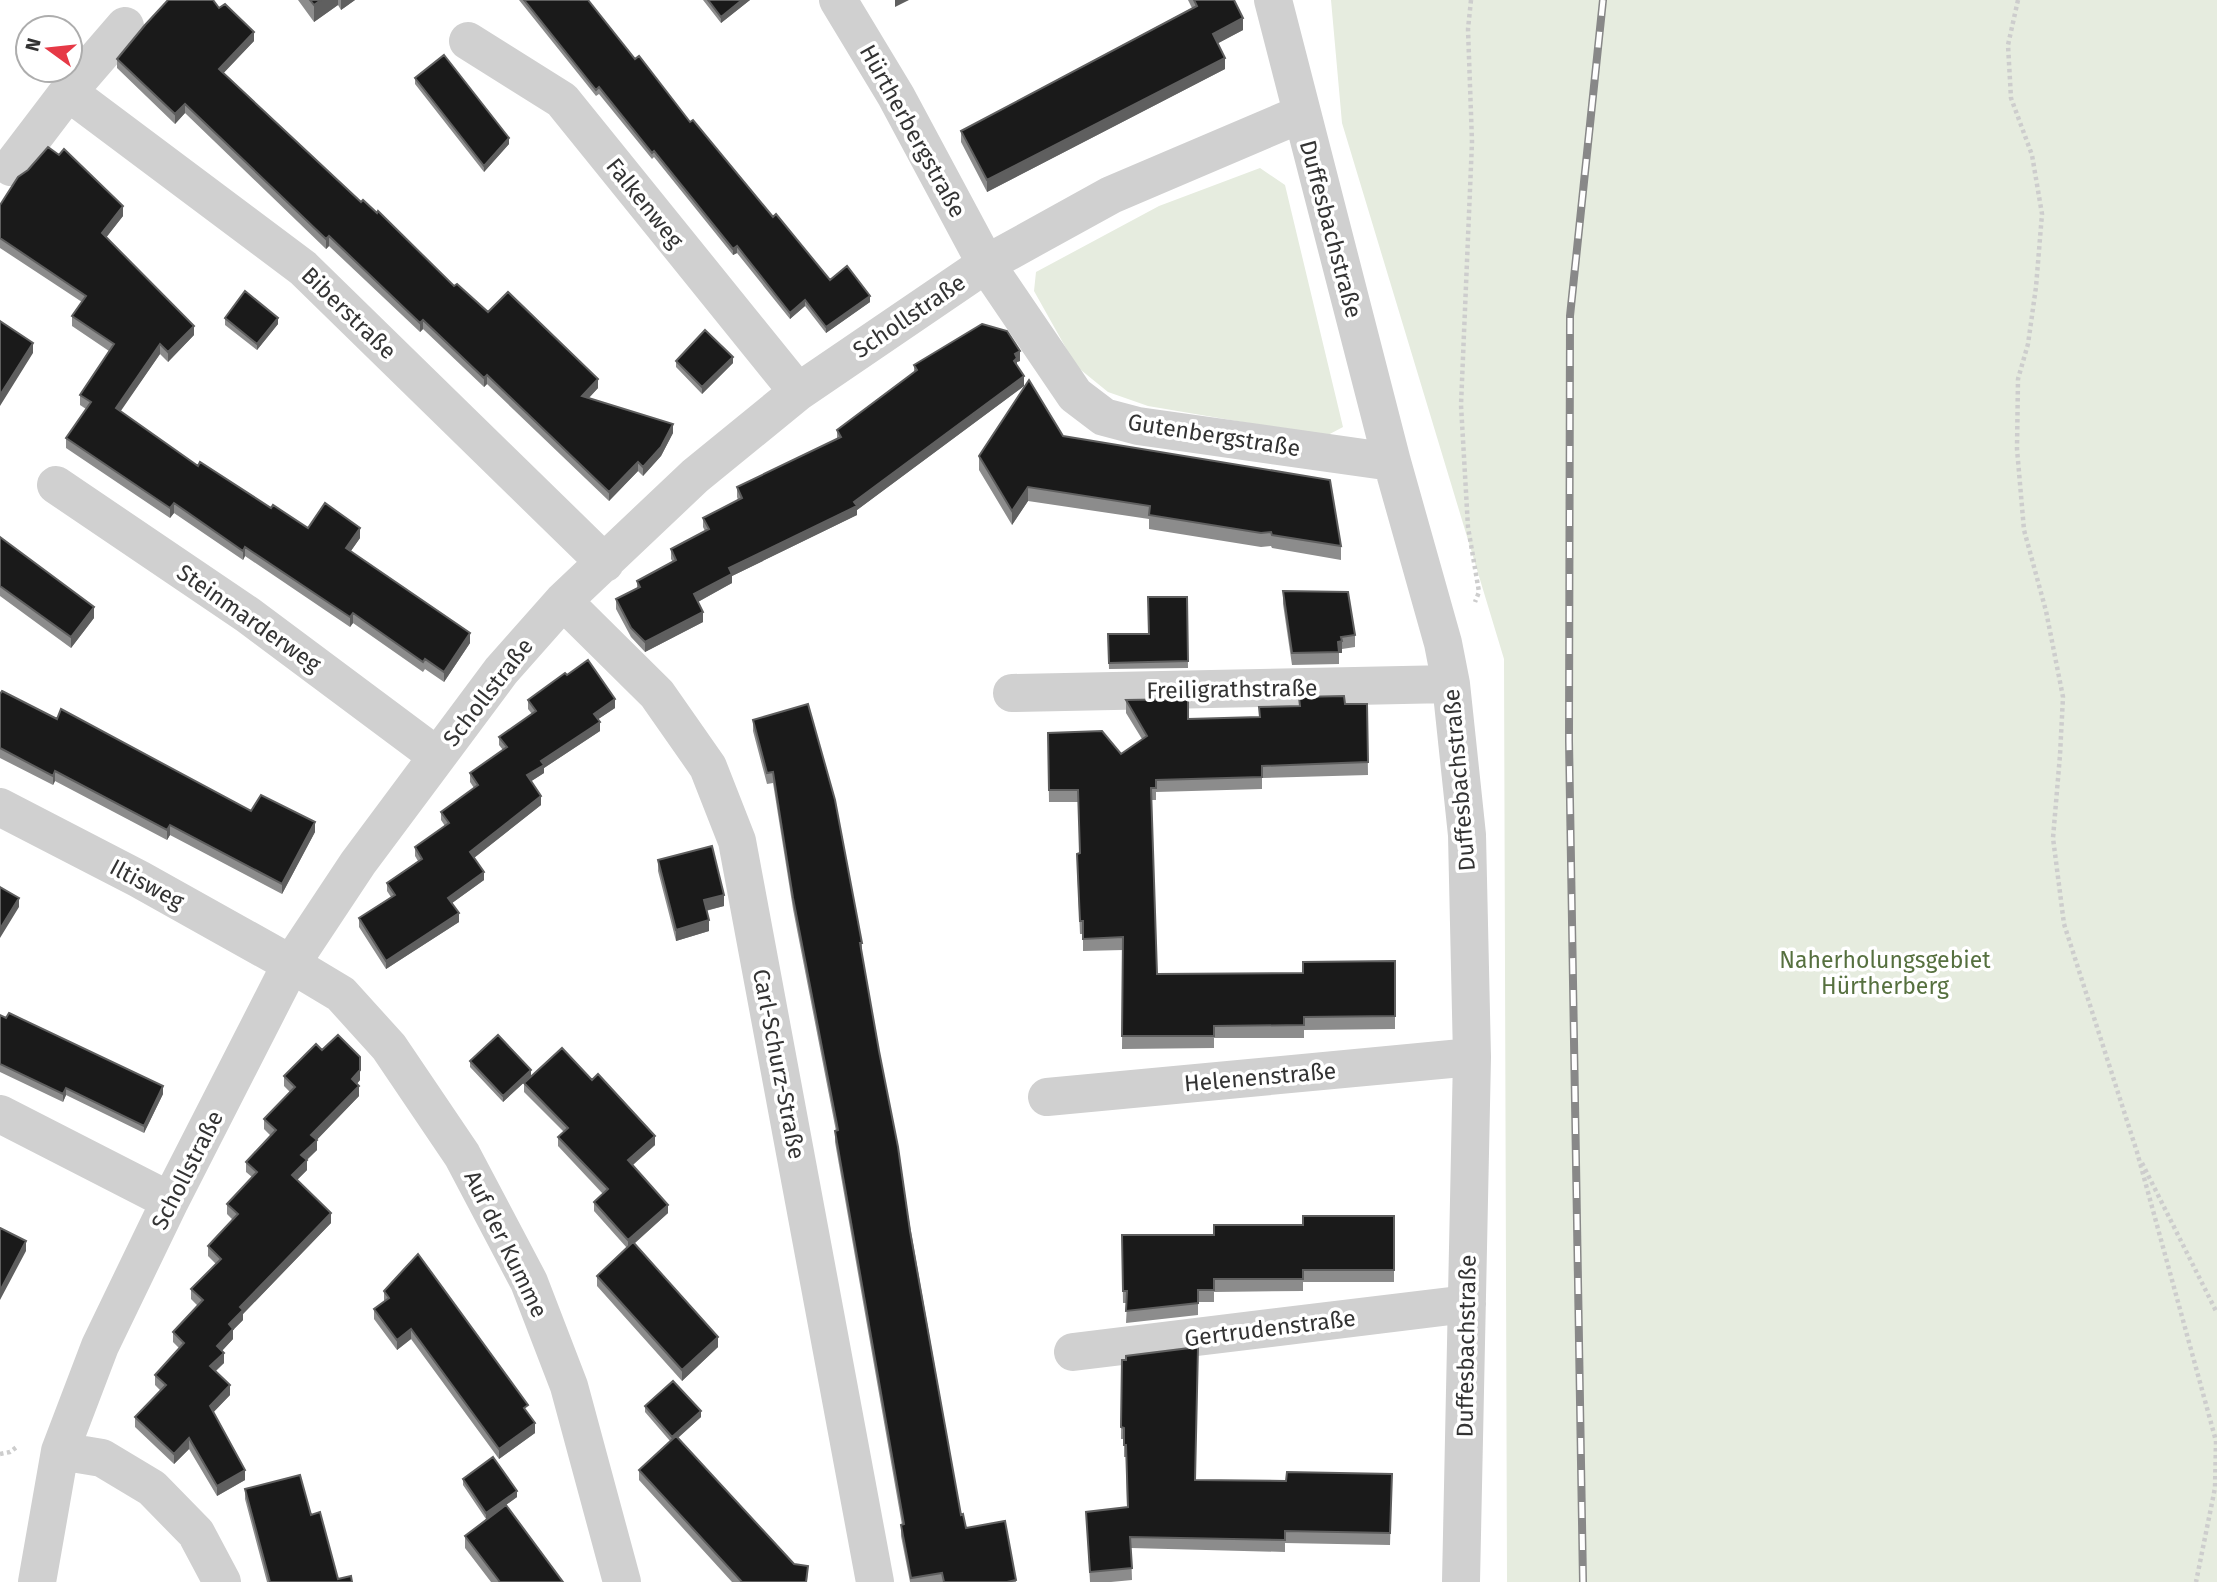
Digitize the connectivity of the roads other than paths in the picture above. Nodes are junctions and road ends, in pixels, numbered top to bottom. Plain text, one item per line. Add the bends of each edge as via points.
1 (838, 0) edge
2 (1273, 0) edge
3 (125, 26) dead end
4 (468, 41) dead end
5 (68, 92) junction
6 (1301, 114) junction
7 (11, 167) dead end
8 (986, 264) junction
9 (798, 392) junction
10 (1392, 462) junction
11 (56, 485) dead end
12 (605, 563) junction
13 (563, 601) junction
14 (1451, 684) junction
15 (1013, 693) dead end
16 (437, 756) junction
17 (0, 807) edge
18 (292, 964) junction
19 (1472, 1057) junction
20 (1047, 1097) dead end
21 (0, 1114) edge
22 (170, 1201) junction
23 (1467, 1304) junction
24 (1073, 1352) dead end
25 (60, 1451) junction
26 (37, 1582) edge
27 (222, 1582) edge
28 (622, 1582) edge
29 (875, 1582) edge
30 (1461, 1582) edge

1 - 8 street, Hürtherbergstraße via 896,96
2 - 6 street, Duffesbachstraße
3 - 5 street
4 - 9 street, Falkenweg via 562,100
5 - 7 street
5 - 12 street, Biberstraße via 303,268
6 - 8 street, Schollstraße via 1111,195
6 - 10 street, Duffesbachstraße
8 - 9 street, Schollstraße
8 - 10 street, Gutenbergstraße via 1074,395 1104,417 1138,426
9 - 12 street, Schollstraße via 695,476
10 - 14 street, Duffesbachstraße
11 - 16 street, Steinmarderweg via 248,615
12 - 13 street, Schollstraße
13 - 16 street, Schollstraße via 501,671
13 - 29 street, Carl-Schurz-Straße via 657,694 708,766 737,841
14 - 15 street, Freiligrathstraße
14 - 19 street, Duffesbachstraße via 1467,835
16 - 18 street, Schollstraße via 358,863
17 - 18 street, Iltisweg
18 - 22 street, Schollstraße
18 - 28 street, Auf der Kumme via 341,994 389,1047 462,1155 529,1283 569,1386
19 - 20 street, Helenenstraße
19 - 23 street, Duffesbachstraße
21 - 22 street
22 - 25 street, Schollstraße via 100,1346
23 - 24 street, Gertrudenstraße
23 - 30 street, Duffesbachstraße
25 - 26 street, Schollstraße
25 - 27 street via 102,1458 152,1488 195,1533

